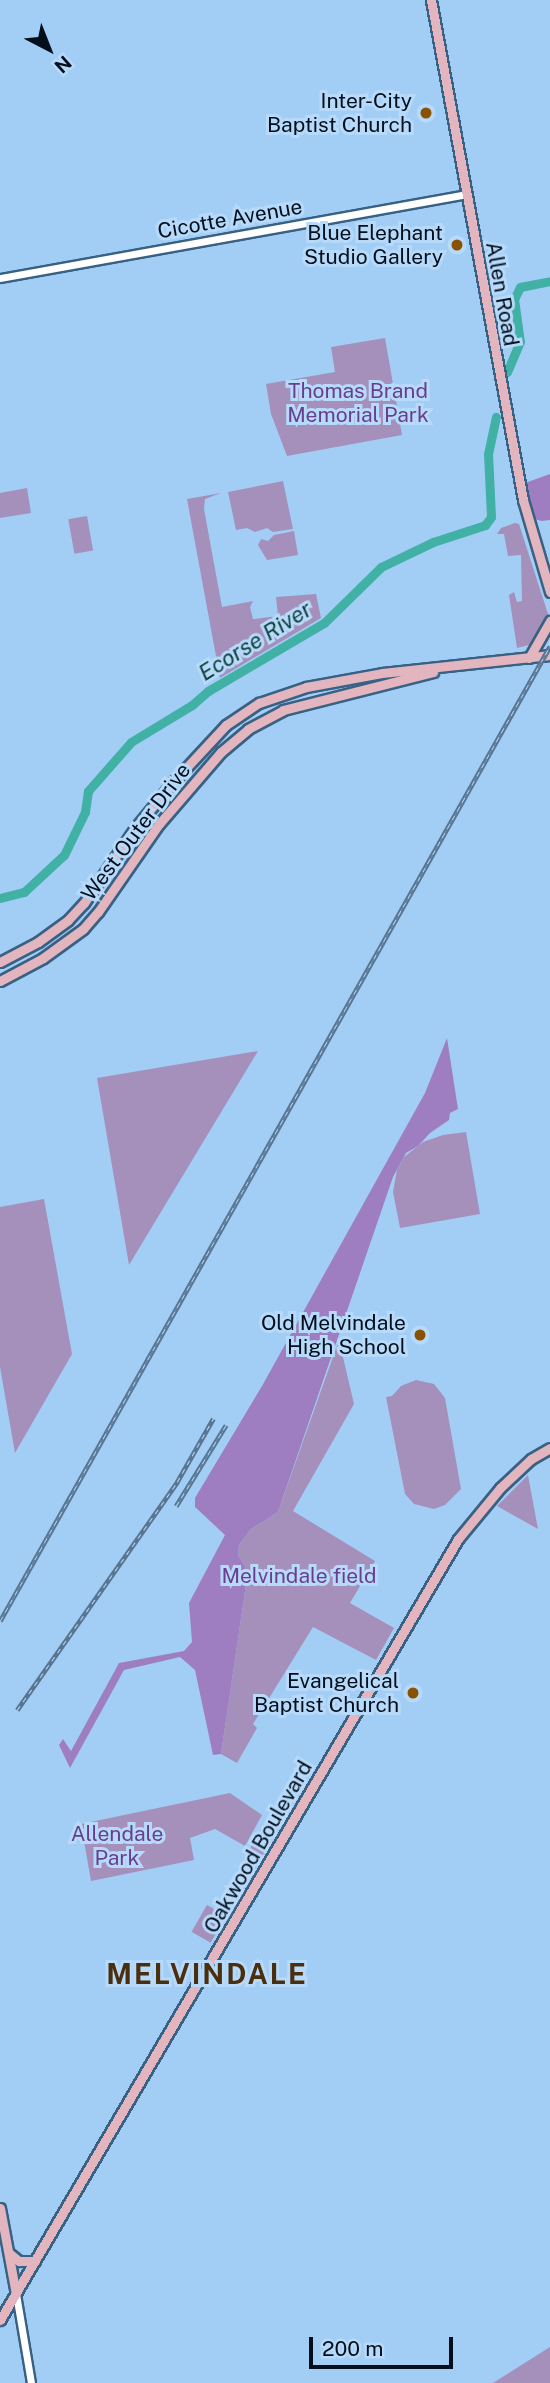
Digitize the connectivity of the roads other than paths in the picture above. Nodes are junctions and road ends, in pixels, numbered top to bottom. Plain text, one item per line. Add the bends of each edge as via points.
1 (430, 0) edge
2 (466, 194) junction
3 (0, 278) edge
4 (550, 592) edge
5 (550, 621) edge
6 (550, 655) edge
7 (529, 658) junction
8 (445, 668) junction
9 (0, 962) edge
10 (0, 981) edge
11 (550, 1448) edge
12 (0, 2208) edge
13 (7, 2251) junction
14 (35, 2261) junction
15 (16, 2294) junction
16 (0, 2320) edge
17 (31, 2383) edge

1 - 2 main road, Allen Road
2 - 3 street, Cicotte Avenue
2 - 4 main road, Allen Road via 523,500
5 - 7 main road
6 - 7 main road
7 - 8 main road
8 - 9 main road, West Outer Drive via 382,673 306,687 267,699 242,713 157,800 78,910 53,933
8 - 10 main road, West Outer Drive via 283,710 247,729 159,824 83,929
11 - 14 main road, Oakwood Boulevard via 500,1488 454,1545
12 - 13 main road
13 - 14 main road via 19,2261
13 - 15 main road
14 - 15 main road, Oakwood Boulevard
15 - 16 main road, Oakwood Boulevard
15 - 17 street

